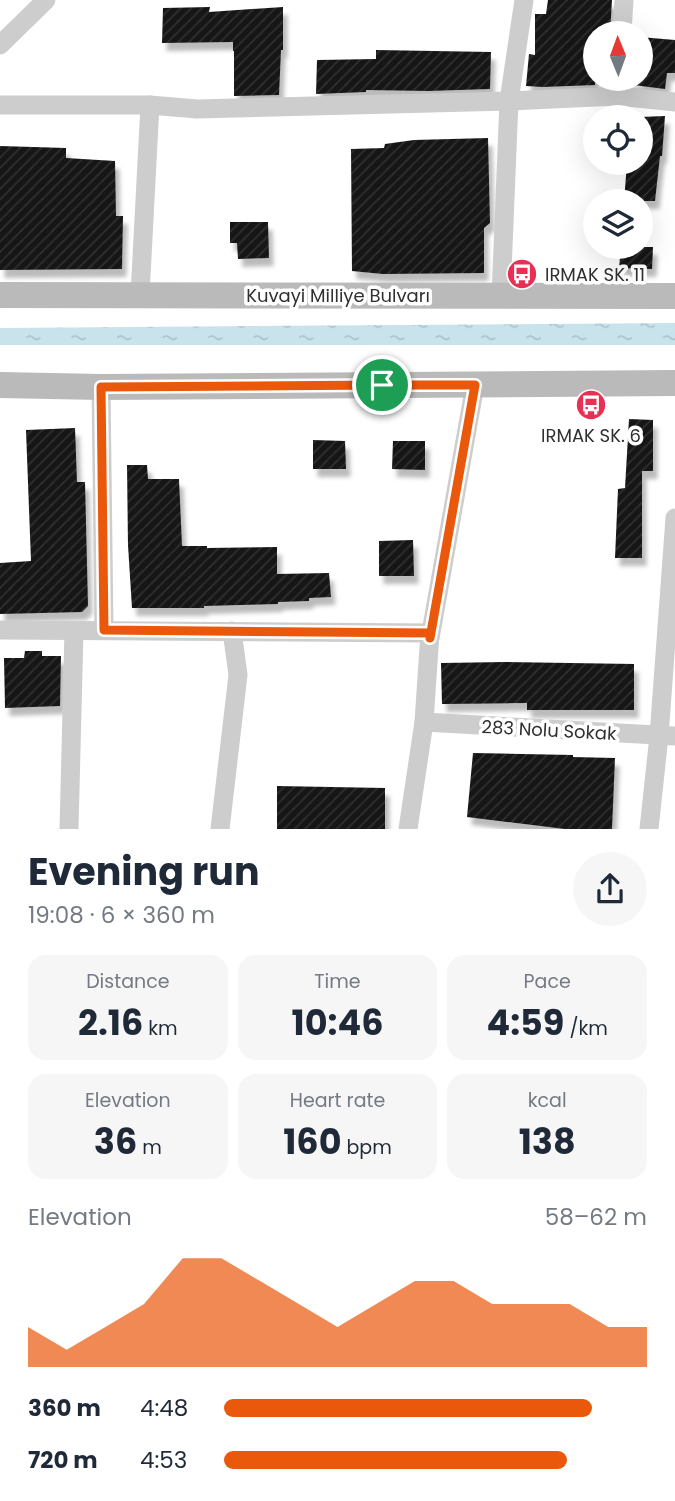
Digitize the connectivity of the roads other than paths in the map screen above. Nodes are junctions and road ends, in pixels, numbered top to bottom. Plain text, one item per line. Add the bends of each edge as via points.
1 (46, 0) edge
2 (524, 0) edge
3 (624, 0) edge
4 (623, 21) edge
5 (0, 45) edge
6 (588, 91) edge
7 (634, 91) edge
8 (509, 101) junction
9 (675, 102) edge
10 (0, 105) edge
11 (150, 105) junction
12 (0, 295) edge
13 (140, 295) junction
14 (501, 296) junction
15 (675, 296) edge
16 (675, 383) edge
17 (0, 385) edge
18 (475, 385) junction
19 (101, 387) junction
20 (675, 519) edge
21 (673, 580) edge
22 (0, 630) edge
23 (104, 630) junction
24 (74, 631) junction
25 (232, 631) junction
26 (430, 636) junction
27 (424, 722) junction
28 (667, 736) edge
29 (69, 829) edge
30 (220, 829) edge
31 (408, 829) edge
32 (649, 829) edge

1 - 5 street
2 - 8 street
3 - 4 street
6 - 8 street
7 - 9 street
8 - 11 street via 197,109
8 - 14 street
10 - 11 street
11 - 13 street
12 - 13 main road, Kuvayi Milliye Bulvarı
13 - 14 main road, Kuvayi Milliye Bulvarı
14 - 15 main road, Kuvayi Milliye Bulvarı
16 - 18 main road
17 - 19 main road
18 - 19 main road
18 - 26 street
19 - 23 street
20 - 21 street
21 - 28 street
22 - 24 street
23 - 24 street
23 - 25 street
24 - 29 street
25 - 26 street
25 - 30 street via 238,675
26 - 27 street
27 - 28 street, 283 Nolu Sokak
27 - 31 street
28 - 32 street

